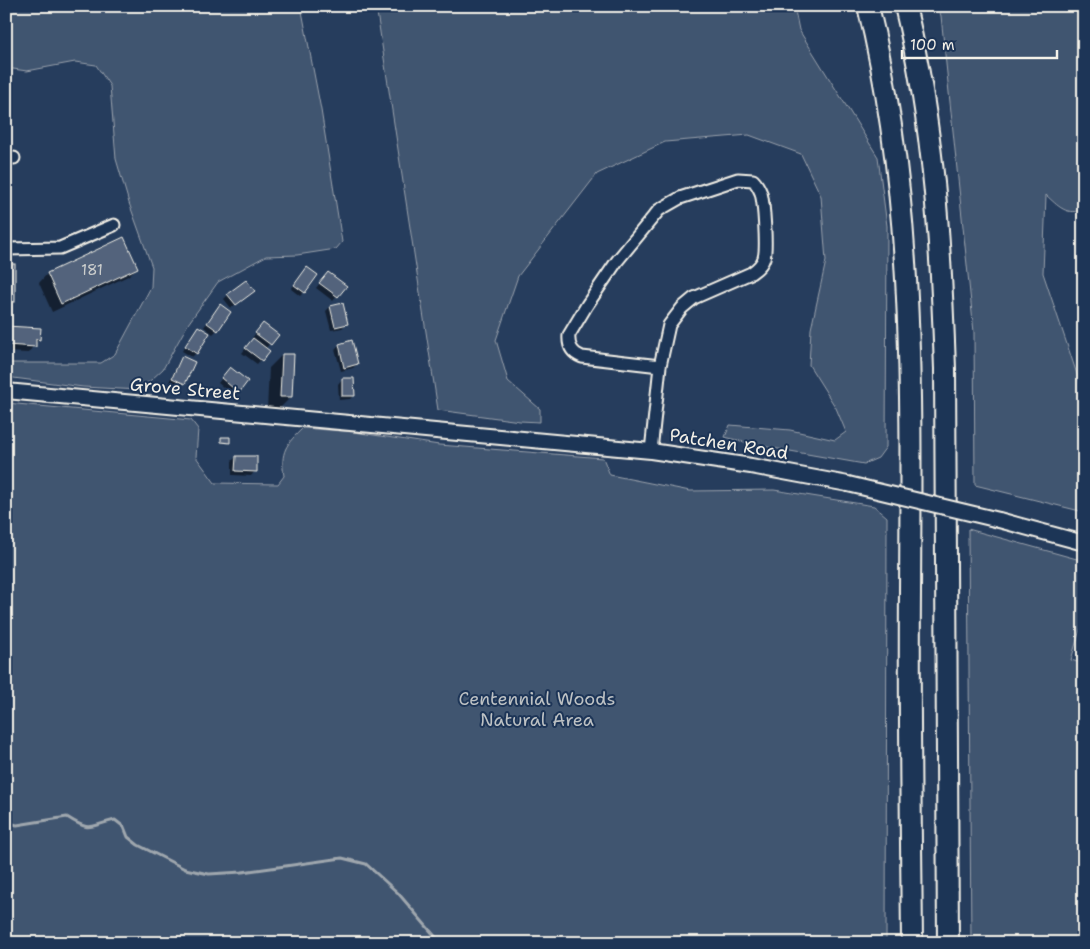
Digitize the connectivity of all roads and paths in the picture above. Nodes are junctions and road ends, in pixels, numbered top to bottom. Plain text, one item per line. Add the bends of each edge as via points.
1 (868, 6) edge
2 (906, 6) edge
3 (114, 225) dead end
4 (6, 249) edge
5 (660, 366) junction
6 (6, 391) edge
7 (361, 424) joint
8 (651, 451) junction
9 (1084, 543) edge
10 (912, 943) edge
11 (948, 943) edge

1 - 10 highway via 890,118 899,187 908,321
2 - 11 highway via 929,131 942,290
3 - 4 street via 60,248
5 - 5 street via 669,325 682,308 694,298 751,273 762,262 765,252 762,197 753,180 738,178 680,198 659,210 616,261 586,304 570,335 574,353 582,357
5 - 8 street
6 - 7 street, Grove Street
7 - 8 street, Patchen Road
8 - 9 street, Patchen Road, bridge via 848,484

